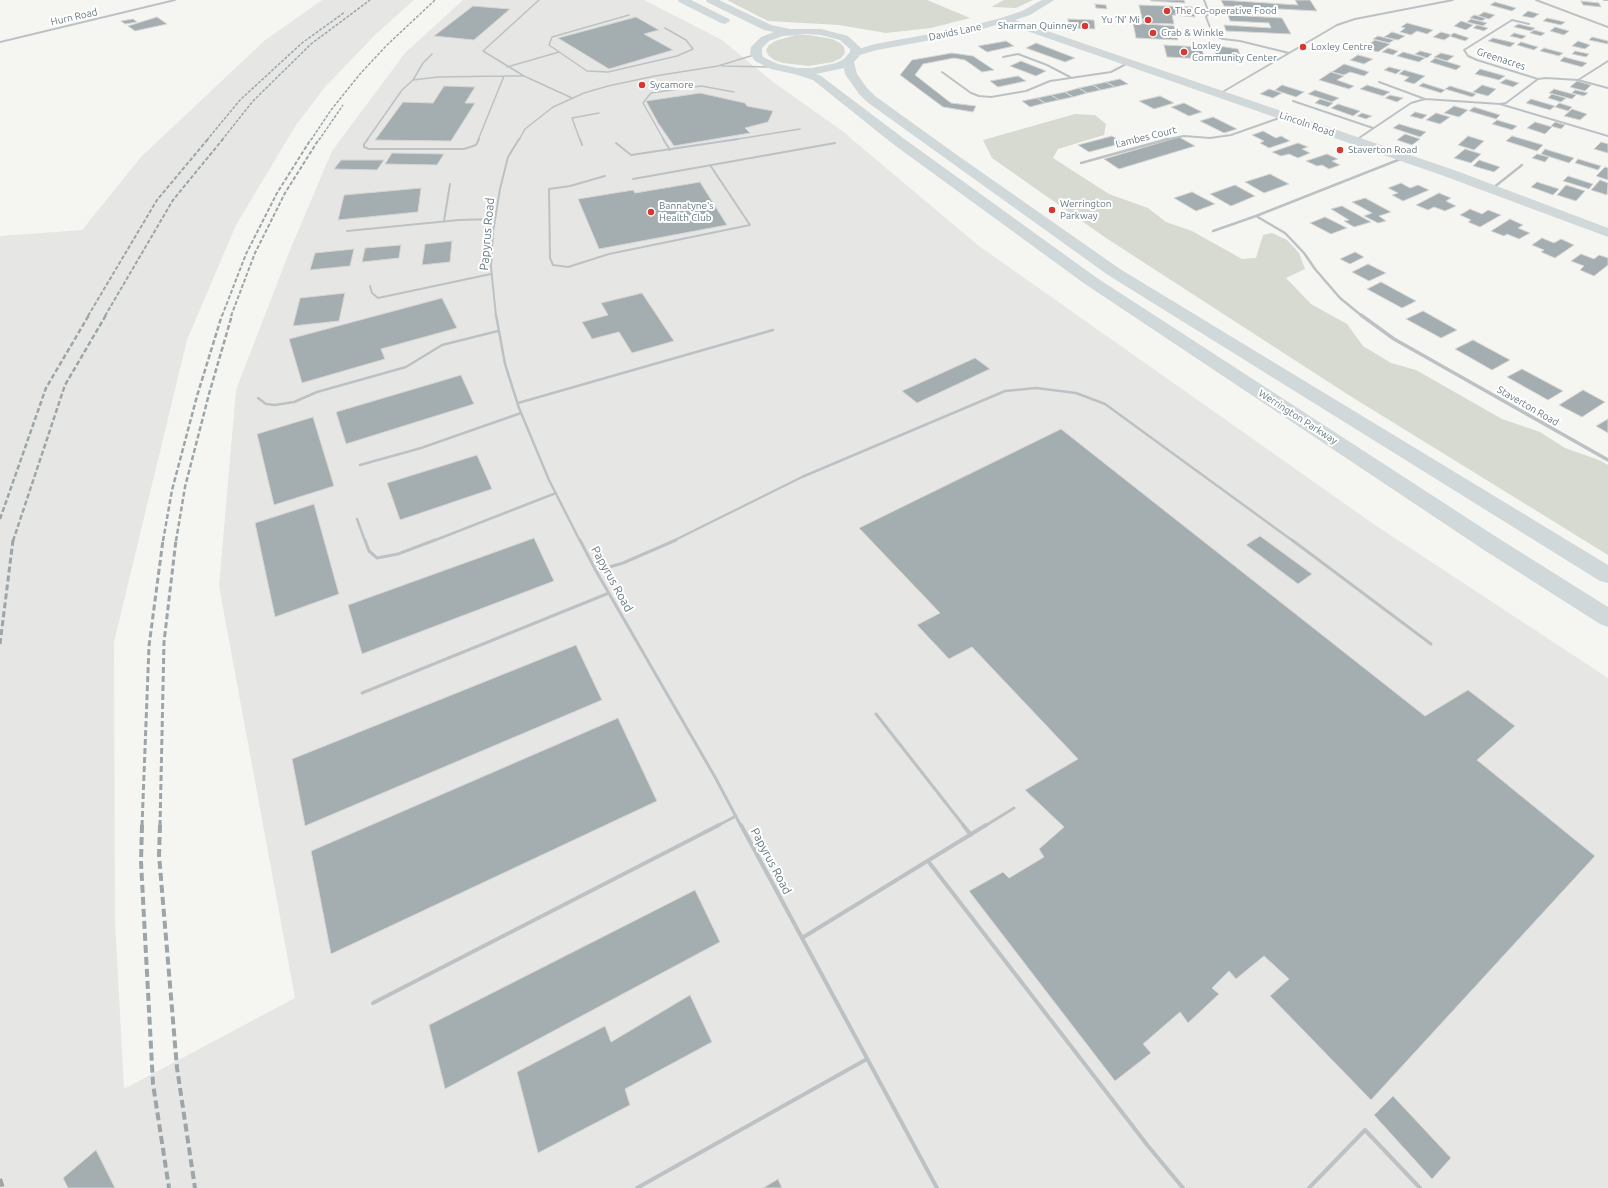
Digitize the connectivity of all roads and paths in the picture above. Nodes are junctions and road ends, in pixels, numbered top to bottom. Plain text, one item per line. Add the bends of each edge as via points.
1 (175, 0) edge
2 (539, 0) edge
3 (683, 0) edge
4 (711, 0) edge
5 (1049, 0) edge
6 (1204, 0) edge
7 (1431, 0) edge
8 (1453, 0) edge
9 (1536, 0) edge
10 (1604, 0) edge
11 (1608, 0) edge
12 (1438, 3) junction
13 (629, 15) dead end
14 (1005, 20) junction
15 (1529, 24) dead end
16 (732, 25) dead end
17 (1608, 26) edge
18 (665, 28) dead end
19 (793, 32) junction
20 (844, 38) junction
21 (904, 41) junction
22 (0, 42) edge
23 (756, 45) junction
24 (559, 52) junction
25 (1289, 53) junction
26 (432, 54) dead end
27 (852, 57) junction
28 (1003, 57) dead end
29 (1608, 61) edge
30 (1128, 63) junction
31 (718, 66) junction
32 (507, 67) junction
33 (775, 67) junction
34 (797, 71) junction
35 (942, 72) dead end
36 (504, 76) junction
37 (524, 76) junction
38 (1070, 77) junction
39 (1538, 79) junction
40 (413, 80) junction
41 (1578, 80) junction
42 (1379, 82) dead end
43 (1608, 88) edge
44 (734, 92) dead end
45 (1218, 94) junction
46 (572, 98) junction
47 (1425, 99) junction
48 (1293, 101) dead end
49 (1500, 104) junction
50 (599, 113) dead end
51 (1285, 116) junction
52 (1373, 128) junction
53 (800, 129) dead end
54 (1608, 136) edge
55 (1355, 140) junction
56 (835, 142) dead end
57 (616, 143) dead end
58 (582, 145) dead end
59 (670, 150) junction
60 (1403, 157) junction
61 (1081, 163) dead end
62 (710, 165) junction
63 (1522, 165) dead end
64 (605, 176) dead end
65 (633, 179) dead end
66 (450, 184) dead end
67 (1492, 189) junction
68 (1256, 216) junction
69 (495, 219) junction
70 (444, 221) junction
71 (347, 231) dead end
72 (1213, 231) dead end
73 (1608, 232) edge
74 (491, 274) junction
75 (370, 286) dead end
76 (773, 330) dead end
77 (498, 331) junction
78 (258, 398) dead end
79 (518, 403) junction
80 (521, 413) junction
81 (1608, 460) edge
82 (360, 465) dead end
83 (556, 493) junction
84 (357, 519) dead end
85 (596, 571) junction
86 (1608, 575) edge
87 (609, 594) junction
88 (1608, 618) edge
89 (1431, 644) dead end
90 (362, 693) dead end
91 (876, 714) dead end
92 (1014, 808) dead end
93 (736, 816) junction
94 (971, 835) junction
95 (928, 861) junction
96 (802, 938) junction
97 (373, 1003) dead end
98 (867, 1059) junction
99 (637, 1188) edge
100 (937, 1188) edge
101 (1183, 1188) edge
102 (1309, 1188) edge
103 (1420, 1188) edge

1 - 22 street, Hurn Road
2 - 32 lane via 483,51
3 - 16 main road
4 - 19 main road via 768,28
5 - 14 main road, Davids Lane via 1026,13
6 - 25 street via 1208,13 1206,16 1213,35
7 - 12 street
8 - 12 street
9 - 17 street
10 - 11 street
12 - 25 street via 1354,19 1337,25
13 - 24 lane via 552,37 550,45
14 - 21 main road, Davids Lane via 964,31
14 - 30 main road, Lincoln Road
15 - 39 street, Greenacres via 1512,20 1464,50 1468,56 1477,60
18 - 24 lane via 686,40 693,49 677,56 608,72 587,71
19 - 20 main road, Davids Lane via 821,32
19 - 23 main road via 773,36
20 - 21 main road, Davids Lane
20 - 27 main road via 855,48
21 - 27 main road, Davids Lane
23 - 31 lane, Papyrus Road
23 - 33 main road via 759,59
24 - 32 lane
25 - 45 street
26 - 40 lane
27 - 34 main road, Davids Lane via 827,69
27 - 86 main road via 851,74 871,99 1114,272
28 - 38 street via 1018,54
29 - 41 street
30 - 38 street via 1110,72
30 - 45 main road, Lincoln Road
31 - 33 lane, Papyrus Road
31 - 46 lane, Papyrus Road via 608,86
32 - 37 lane
33 - 34 main road
34 - 88 main road, Werrington Parkway via 818,78 898,141 1091,281
35 - 38 street via 971,93 991,97 1026,91 1050,81
36 - 37 lane
36 - 40 lane
36 - 40 lane via 476,145 464,149 364,147 402,90
37 - 46 lane
39 - 41 street, Greenacres
39 - 49 street, Greenacres
41 - 43 street, Greenacres
42 - 47 street
44 - 59 lane via 701,86 651,93 642,102
45 - 51 main road, Lincoln Road
46 - 69 lane, Papyrus Road via 553,107 525,129 508,157
47 - 49 street
47 - 52 street via 1411,103
48 - 52 street
49 - 54 street
50 - 58 lane via 572,118
51 - 55 main road, Lincoln Road
51 - 61 street, Lambes Court via 1231,135 1210,138 1173,137
52 - 55 street
53 - 59 lane
55 - 60 main road, Lincoln Road
56 - 62 lane
57 - 59 lane via 631,155
60 - 67 main road, Lincoln Road
60 - 68 street
62 - 64 lane via 750,225 609,254 568,266 553,265 550,258 549,189
62 - 65 lane
63 - 67 street
66 - 70 lane
67 - 73 main road, Lincoln Road
68 - 72 street
68 - 81 street, Staverton Road via 1284,233 1304,252 1340,298 1369,322 1394,339
69 - 70 lane
69 - 74 lane, Papyrus Road
70 - 71 lane
74 - 75 lane via 378,298 372,293
74 - 77 lane, Papyrus Road
76 - 79 lane
77 - 78 lane via 442,346 406,367 318,392 284,405 266,404
77 - 79 lane, Papyrus Road via 505,364
79 - 80 lane, Papyrus Road
80 - 82 lane via 421,448
80 - 83 lane, Papyrus Road
83 - 84 lane via 398,554 377,558 369,551
83 - 85 lane, Papyrus Road
85 - 87 lane, Papyrus Road
85 - 89 lane via 622,563 802,477 1004,391 1036,388 1076,392 1105,404
87 - 90 lane
87 - 93 lane, Papyrus Road
91 - 94 lane
92 - 94 lane
93 - 96 lane, Papyrus Road
93 - 97 lane
94 - 95 lane
95 - 96 lane
95 - 101 lane
96 - 98 lane, Papyrus Road
98 - 99 lane
98 - 100 lane, Papyrus Road
102 - 103 lane via 1365,1130

